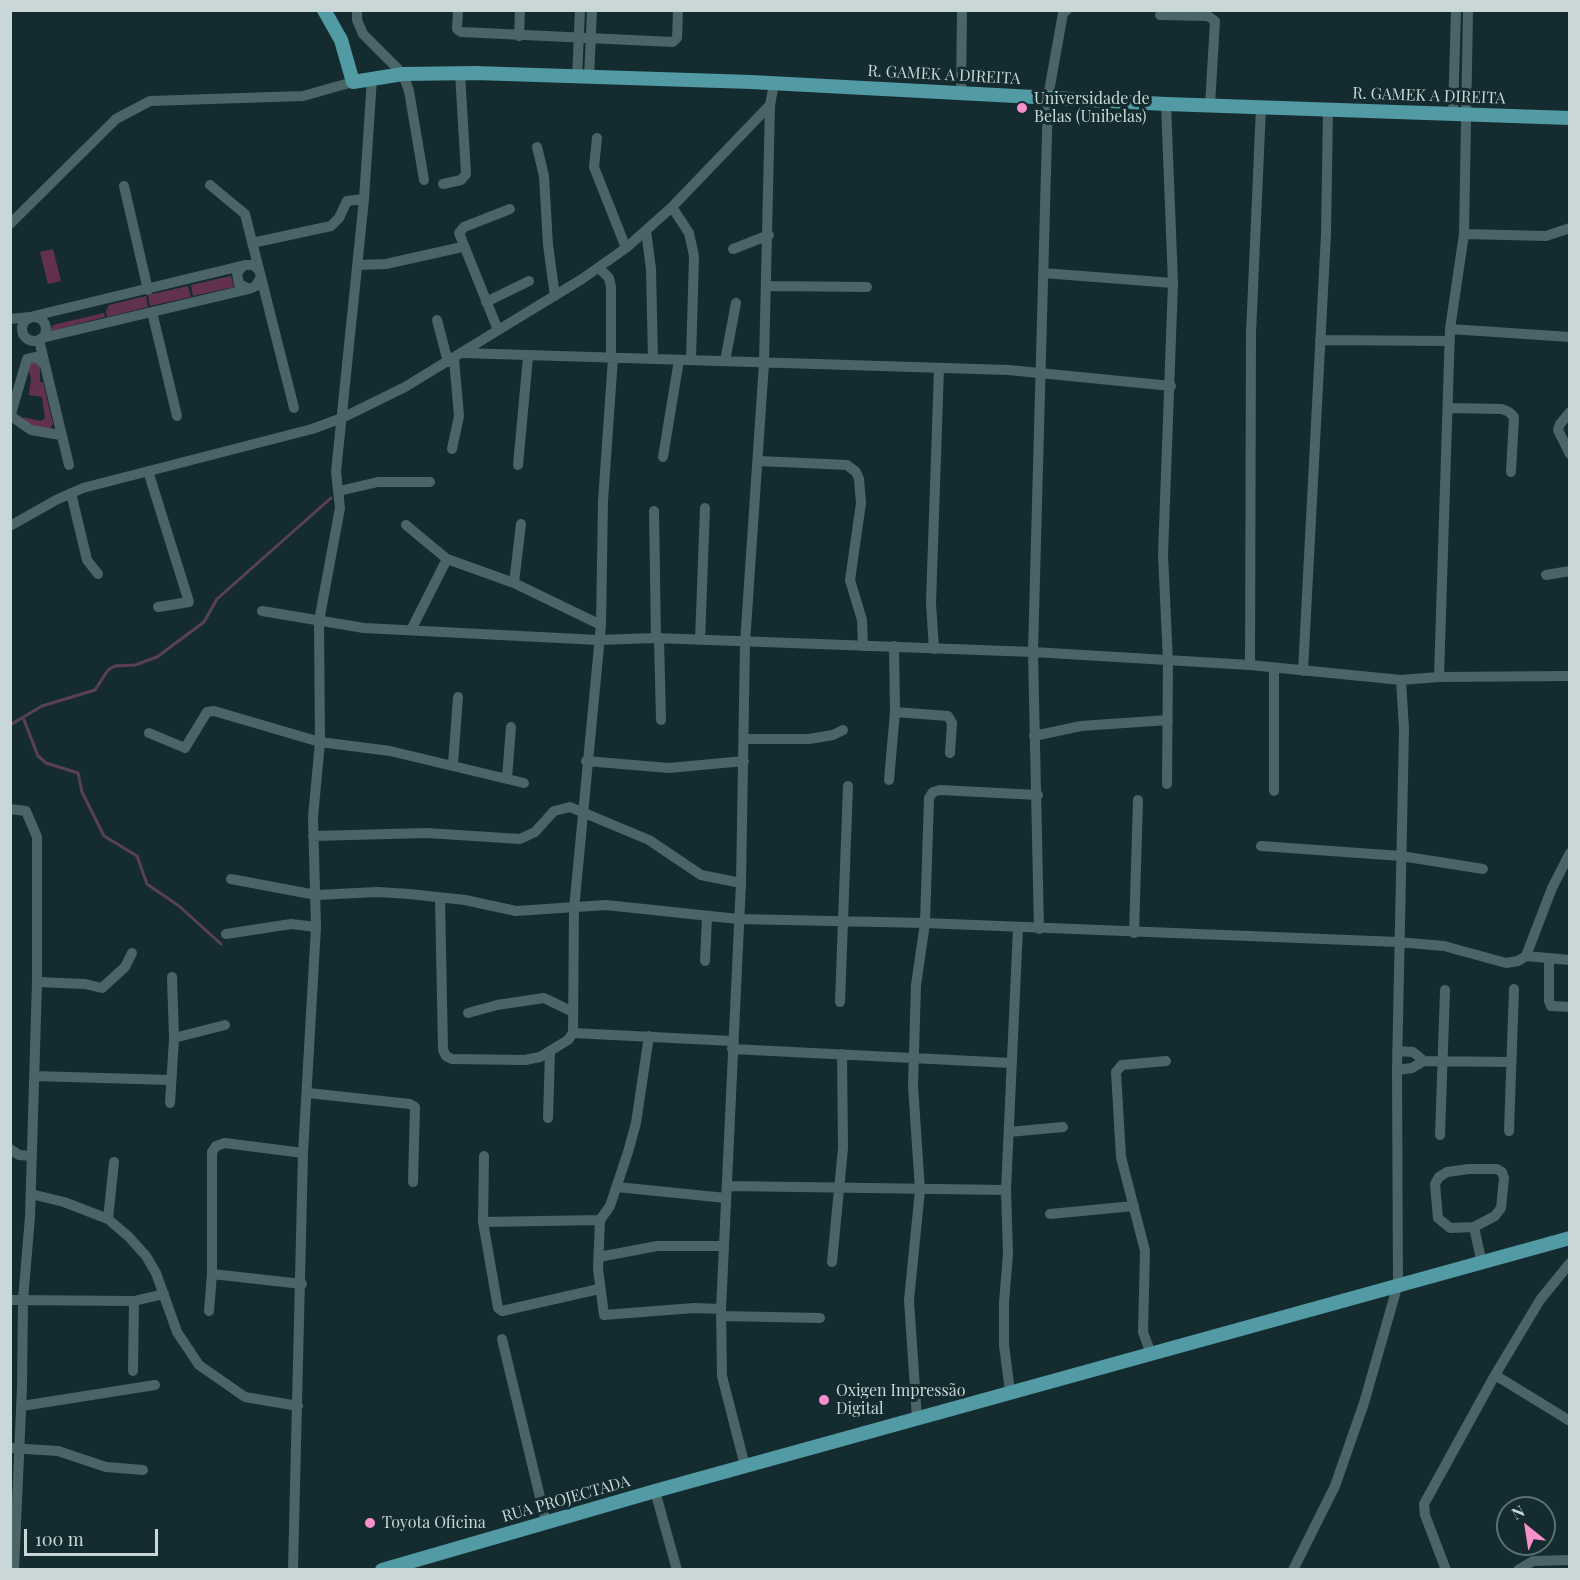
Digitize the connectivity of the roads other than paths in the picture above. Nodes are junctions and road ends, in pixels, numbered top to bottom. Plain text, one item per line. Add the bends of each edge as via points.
1 (324, 10) edge
2 (357, 10) edge
3 (458, 10) edge
4 (520, 10) edge
5 (580, 10) edge
6 (592, 10) edge
7 (678, 10) edge
8 (962, 10) edge
9 (1066, 10) edge
10 (1456, 10) edge
11 (1468, 10) edge
12 (1160, 15) dead end
13 (519, 36) junction
14 (579, 38) junction
15 (592, 39) junction
16 (460, 73) junction
17 (403, 74) junction
18 (372, 78) junction
19 (583, 78) junction
20 (353, 82) junction
21 (774, 84) junction
22 (961, 94) junction
23 (1048, 97) junction
24 (1166, 104) junction
25 (770, 105) junction
26 (1210, 105) junction
27 (1261, 107) junction
28 (1328, 109) junction
29 (1459, 113) junction
30 (1569, 118) edge
31 (597, 138) dead end
32 (537, 147) dead end
33 (424, 180) dead end
34 (443, 184) dead end
35 (210, 185) dead end
36 (124, 186) dead end
37 (364, 199) junction
38 (672, 207) junction
39 (510, 209) dead end
40 (10, 224) edge
41 (1569, 228) edge
42 (646, 231) junction
43 (1464, 234) junction
44 (769, 235) junction
45 (462, 247) junction
46 (253, 248) junction
47 (626, 248) junction
48 (733, 249) dead end
49 (358, 265) junction
50 (244, 266) junction
51 (599, 268) junction
52 (1043, 273) junction
53 (260, 274) junction
54 (529, 281) dead end
55 (1173, 283) junction
56 (768, 286) junction
57 (867, 287) dead end
58 (251, 288) junction
59 (148, 290) junction
60 (265, 296) junction
61 (555, 296) junction
62 (486, 302) junction
63 (736, 303) dead end
64 (152, 312) junction
65 (32, 317) junction
66 (10, 319) edge
67 (437, 320) dead end
68 (10, 328) edge
69 (1450, 329) junction
70 (498, 330) junction
71 (32, 337) junction
72 (1569, 337) edge
73 (1320, 340) junction
74 (1450, 341) junction
75 (528, 357) junction
76 (455, 358) junction
77 (612, 358) junction
78 (653, 359) junction
79 (679, 360) junction
80 (691, 360) junction
81 (725, 361) junction
82 (764, 363) junction
83 (43, 364) junction
84 (22, 366) junction
85 (939, 369) junction
86 (1042, 373) junction
87 (1171, 386) junction
88 (294, 408) dead end
89 (1449, 408) junction
90 (1569, 412) edge
91 (177, 416) dead end
92 (11, 417) edge
93 (342, 418) junction
94 (60, 435) junction
95 (452, 449) dead end
96 (1569, 454) edge
97 (663, 457) dead end
98 (759, 461) junction
99 (69, 465) dead end
100 (518, 465) dead end
101 (148, 471) junction
102 (1511, 472) dead end
103 (430, 482) dead end
104 (339, 491) junction
105 (71, 493) junction
106 (705, 508) dead end
107 (654, 511) dead end
108 (521, 524) dead end
109 (405, 525) dead end
110 (10, 526) edge
111 (447, 559) junction
112 (1569, 571) edge
113 (98, 574) dead end
114 (1546, 575) dead end
115 (514, 583) junction
116 (158, 607) dead end
117 (262, 611) dead end
118 (319, 621) junction
119 (601, 625) junction
120 (411, 630) junction
121 (658, 638) junction
122 (598, 640) junction
123 (700, 640) junction
124 (745, 643) junction
125 (863, 646) junction
126 (894, 646) junction
127 (934, 648) junction
128 (1033, 652) junction
129 (1168, 662) junction
130 (1250, 665) junction
131 (1274, 668) junction
132 (1303, 671) junction
133 (1569, 676) edge
134 (1439, 677) junction
135 (1401, 680) junction
136 (458, 697) dead end
137 (895, 712) junction
138 (661, 720) dead end
139 (1168, 720) junction
140 (511, 727) dead end
141 (843, 730) dead end
142 (149, 733) dead end
143 (1034, 736) junction
144 (744, 739) junction
145 (320, 742) junction
146 (950, 753) dead end
147 (744, 760) junction
148 (586, 761) junction
149 (453, 764) junction
150 (507, 778) junction
151 (889, 780) dead end
152 (524, 783) dead end
153 (1167, 784) dead end
154 (848, 786) dead end
155 (1274, 791) dead end
156 (1038, 795) junction
157 (1138, 800) dead end
158 (10, 809) edge
159 (582, 813) junction
160 (313, 836) junction
161 (1261, 846) dead end
162 (1569, 853) edge
163 (1401, 856) junction
164 (1483, 868) dead end
165 (231, 879) dead end
166 (741, 883) junction
167 (316, 895) junction
168 (440, 898) junction
169 (574, 909) junction
170 (707, 917) junction
171 (738, 919) junction
172 (844, 921) junction
173 (925, 923) junction
174 (316, 927) junction
175 (1018, 928) junction
176 (1039, 929) junction
177 (1134, 933) junction
178 (226, 934) dead end
179 (1398, 942) junction
180 (132, 953) dead end
181 (1526, 956) junction
182 (1549, 959) junction
183 (1569, 960) edge
184 (705, 961) dead end
185 (172, 977) dead end
186 (37, 982) junction
187 (1514, 989) dead end
188 (1445, 990) dead end
189 (840, 1002) dead end
190 (1569, 1007) edge
191 (573, 1012) junction
192 (468, 1013) dead end
193 (225, 1025) dead end
194 (573, 1033) junction
195 (649, 1036) junction
196 (174, 1038) junction
197 (732, 1045) junction
198 (1397, 1051) junction
199 (550, 1052) junction
200 (842, 1054) junction
201 (914, 1059) junction
202 (1166, 1061) dead end
203 (1424, 1061) junction
204 (1443, 1062) junction
205 (1511, 1062) junction
206 (1012, 1063) junction
207 (1397, 1070) junction
208 (34, 1076) junction
209 (171, 1080) junction
210 (308, 1093) junction
211 (170, 1103) dead end
212 (548, 1118) dead end
213 (1063, 1127) dead end
214 (1509, 1131) dead end
215 (1009, 1132) junction
216 (1440, 1136) dead end
217 (13, 1152) edge
218 (303, 1153) junction
219 (32, 1156) junction
220 (484, 1156) dead end
221 (114, 1162) dead end
222 (413, 1182) dead end
223 (728, 1186) junction
224 (617, 1187) junction
225 (841, 1188) junction
226 (920, 1190) junction
227 (1006, 1190) junction
228 (31, 1194) junction
229 (726, 1198) junction
230 (1134, 1206) junction
231 (1050, 1214) dead end
232 (108, 1219) junction
233 (600, 1220) junction
234 (483, 1222) junction
235 (1474, 1227) junction
236 (1569, 1239) edge
237 (724, 1246) junction
238 (599, 1257) junction
239 (832, 1262) dead end
240 (1569, 1263) edge
241 (1482, 1264) junction
242 (212, 1274) junction
243 (302, 1284) junction
244 (1398, 1284) junction
245 (599, 1288) junction
246 (164, 1294) junction
247 (10, 1300) edge
248 (23, 1300) junction
249 (134, 1301) junction
250 (209, 1311) dead end
251 (721, 1313) junction
252 (820, 1318) dead end
253 (502, 1339) dead end
254 (1151, 1354) junction
255 (133, 1371) dead end
256 (1495, 1374) junction
257 (155, 1385) dead end
258 (10, 1387) edge
259 (22, 1387) junction
260 (1011, 1392) junction
261 (22, 1406) junction
262 (298, 1406) junction
263 (916, 1418) junction
264 (1569, 1421) edge
265 (14, 1448) edge
266 (745, 1466) junction
267 (143, 1470) dead end
268 (655, 1491) junction
269 (13, 1521) edge
270 (546, 1522) junction
271 (1569, 1560) edge
272 (13, 1567) edge
273 (399, 1567) edge
274 (292, 1569) edge
275 (382, 1569) edge
276 (677, 1569) edge
277 (1293, 1569) edge
278 (1446, 1569) edge
279 (1518, 1569) edge

1 - 20 main road via 340,40
2 - 17 street via 363,34
3 - 13 street via 459,32
4 - 13 street
5 - 14 street
6 - 15 street
7 - 15 street via 677,38 673,42
8 - 22 street
9 - 23 street
10 - 29 street
11 - 29 street
12 - 26 street via 1208,16 1215,21
13 - 14 street
14 - 15 street
14 - 19 street
15 - 19 street
16 - 17 main road, R. GAMEK A DIREITA
16 - 19 main road, R. GAMEK A DIREITA
16 - 34 street via 466,174 461,180
17 - 18 main road, R. GAMEK A DIREITA
17 - 33 street
18 - 20 main road, R. GAMEK A DIREITA
18 - 37 street
19 - 21 main road, R. GAMEK A DIREITA
20 - 40 street via 303,96 150,101 116,119
21 - 22 main road, R. GAMEK A DIREITA
21 - 25 street
22 - 23 main road, R. GAMEK A DIREITA
23 - 24 main road, R. GAMEK A DIREITA
23 - 52 street
24 - 26 main road, R. GAMEK A DIREITA
24 - 55 street
25 - 38 street
25 - 44 street
26 - 27 main road, R. GAMEK A DIREITA
27 - 28 main road, R. GAMEK A DIREITA
27 - 130 street via 1251,333
28 - 29 main road, R. GAMEK A DIREITA
28 - 73 street
29 - 30 main road, R. GAMEK A DIREITA
29 - 43 street
31 - 47 street via 594,167
32 - 61 street via 544,176
35 - 46 street via 242,210
36 - 59 street
37 - 46 street via 347,201 331,226
37 - 49 street
38 - 42 street
38 - 80 street via 689,233 694,256
39 - 45 street via 460,230
41 - 43 street via 1538,236
42 - 47 street
42 - 78 street
43 - 69 street
44 - 48 street
44 - 56 street
45 - 49 street via 386,264
45 - 62 street
46 - 50 street
46 - 53 street
47 - 51 street
49 - 93 street
50 - 53 street via 253,265
50 - 58 street via 237,273 237,281 242,287
50 - 59 street
51 - 61 street
51 - 77 street via 609,278
52 - 55 street
52 - 86 street
53 - 58 street via 259,284
53 - 60 street
54 - 62 street
55 - 87 street
56 - 57 street
56 - 82 street
58 - 60 street
58 - 64 street
59 - 65 street
60 - 88 street
61 - 70 street
62 - 70 street
63 - 81 street
64 - 71 street
64 - 91 street
65 - 66 street
65 - 71 street via 22,325
65 - 71 street via 42,319 46,326
67 - 76 street
68 - 71 street
69 - 72 street
69 - 74 street
70 - 76 street
71 - 83 street
71 - 84 street
73 - 74 street
73 - 132 street
74 - 89 street
75 - 76 street
75 - 77 street
75 - 100 street
76 - 93 street
76 - 95 street via 459,416
77 - 78 street
77 - 119 street via 603,490
78 - 79 street
79 - 80 street
79 - 97 street
80 - 81 street
81 - 82 street
82 - 85 street
82 - 98 street
83 - 84 street via 33,356
83 - 94 street
84 - 92 street
85 - 86 street
85 - 127 street via 931,603
86 - 87 street
86 - 128 street
87 - 129 street via 1163,555
89 - 102 street via 1502,409 1514,417
89 - 134 street
90 - 96 street via 1558,430
92 - 94 street via 31,430
93 - 101 street via 230,452
93 - 104 street via 336,472
94 - 99 street
98 - 124 street
98 - 125 street via 847,465 856,472 861,502 850,580 862,620
101 - 105 street
101 - 116 street via 189,602
103 - 104 street via 378,482
104 - 118 street via 338,523
105 - 110 street
105 - 113 street via 87,560
106 - 123 street
107 - 121 street
108 - 115 street
109 - 111 street
111 - 115 street
111 - 120 street
112 - 114 street
115 - 119 street
117 - 118 street
118 - 120 street
118 - 145 street
119 - 122 street
120 - 122 street
121 - 122 street
121 - 123 street
121 - 138 street
122 - 148 street
123 - 124 street
124 - 125 street
124 - 144 street
125 - 126 street
126 - 127 street
126 - 137 street
127 - 128 street
128 - 129 street
128 - 143 street
129 - 130 street
129 - 139 street
130 - 131 street
131 - 132 street
131 - 155 street
132 - 135 street
133 - 134 street
134 - 135 street
135 - 163 street
136 - 149 street
137 - 146 street via 948,716 952,723
137 - 151 street
139 - 143 street via 1081,726
139 - 153 street
140 - 150 street
141 - 144 street via 809,739
142 - 145 street via 185,748 207,712 214,711
143 - 156 street
144 - 147 street
145 - 149 street
145 - 160 street
147 - 148 street via 669,768
147 - 166 street
148 - 159 street
149 - 150 street
150 - 152 street
154 - 172 street
156 - 173 street via 933,792 928,807
156 - 176 street
157 - 177 street
158 - 186 street via 26,811 37,837
159 - 160 street via 561,807 535,832 520,839 427,833
159 - 166 street via 649,840 701,876
159 - 169 street
160 - 167 street
161 - 163 street
162 - 181 street
163 - 164 street
163 - 179 street
165 - 167 street
166 - 171 street
167 - 168 street via 378,892
167 - 174 street
168 - 169 street via 516,911
168 - 199 street via 446,1056 513,1061
169 - 170 street via 606,905
169 - 191 street
170 - 171 street
170 - 184 street
171 - 172 street
171 - 197 street
172 - 173 street
172 - 189 street
173 - 175 street
173 - 201 street via 916,986
174 - 178 street via 291,924
174 - 210 street
175 - 176 street
175 - 206 street
176 - 177 street
177 - 179 street
179 - 181 street via 1444,946 1506,963 1518,962
179 - 198 street
180 - 186 street via 125,967 102,988
181 - 182 street
182 - 183 street
182 - 190 street via 1551,1006
185 - 196 street
186 - 208 street
187 - 205 street
188 - 204 street
191 - 192 street via 544,998
191 - 194 street
193 - 196 street
194 - 195 street
194 - 199 street
195 - 197 street
195 - 224 street via 636,1123
196 - 209 street
197 - 200 street
197 - 223 street
198 - 203 street via 1413,1052
198 - 207 street
199 - 212 street
200 - 201 street
200 - 225 street via 845,1105
201 - 206 street
201 - 226 street
202 - 230 street via 1122,1065 1116,1072 1120,1157
203 - 204 street
203 - 207 street
204 - 205 street
204 - 216 street
205 - 214 street
206 - 215 street
207 - 244 street
208 - 209 street
208 - 219 street
209 - 211 street
210 - 218 street
210 - 222 street via 415,1107
213 - 215 street
215 - 227 street
217 - 219 street
218 - 242 street via 225,1143 216,1146 212,1152
218 - 243 street
219 - 228 street
220 - 234 street
221 - 232 street
223 - 225 street
223 - 229 street
224 - 229 street
224 - 233 street
225 - 226 street
225 - 239 street
226 - 227 street
226 - 263 street via 909,1300
227 - 260 street via 1004,1345
228 - 232 street
228 - 248 street
229 - 237 street
230 - 231 street
230 - 254 street via 1145,1251 1143,1332
232 - 246 street via 146,1256
233 - 234 street
233 - 238 street
234 - 245 street via 496,1304 502,1311
235 - 235 street via 1495,1216 1501,1208 1504,1178 1497,1169 1447,1172 1435,1184 1438,1218 1444,1225
235 - 241 street
236 - 241 main road, RUA PROJECTADA
237 - 238 street via 657,1246
237 - 251 street
238 - 245 street
240 - 256 street via 1540,1300
241 - 244 main road, RUA PROJECTADA
242 - 243 street
242 - 250 street
243 - 262 street
244 - 254 main road, RUA PROJECTADA
244 - 277 street via 1335,1486
245 - 251 street via 604,1316 693,1308
246 - 249 street
246 - 262 street via 177,1332 199,1365 245,1397
247 - 248 street
248 - 249 street
248 - 259 street
249 - 255 street
251 - 252 street
251 - 266 street via 722,1376
253 - 270 street
254 - 260 main road, RUA PROJECTADA
256 - 264 street
256 - 278 street via 1423,1506
257 - 261 street
258 - 259 street
259 - 261 street
260 - 263 main road, RUA PROJECTADA
261 - 265 street
262 - 274 street
263 - 266 main road, RUA PROJECTADA
265 - 267 street via 58,1451 106,1467
265 - 269 street
266 - 268 main road, RUA PROJECTADA
268 - 270 main road, RUA PROJECTADA
268 - 276 street
269 - 272 street
270 - 273 main road, RUA PROJECTADA
271 - 279 street via 1533,1561
273 - 275 main road, RUA PROJECTADA

